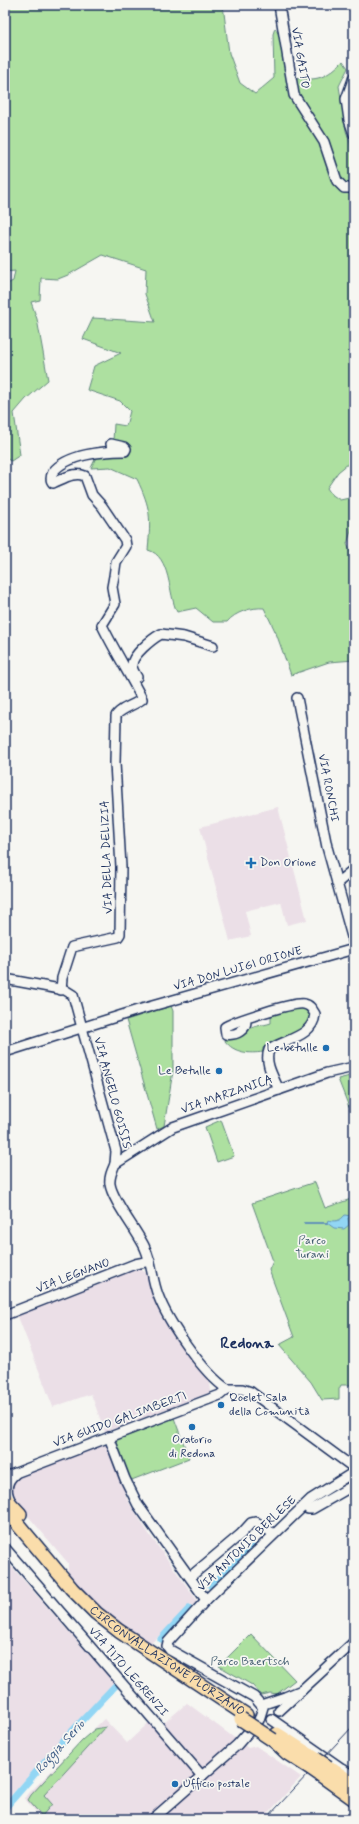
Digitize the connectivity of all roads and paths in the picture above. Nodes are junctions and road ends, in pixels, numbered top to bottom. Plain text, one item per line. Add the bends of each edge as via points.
1 (279, 5) edge
2 (354, 76) edge
3 (354, 134) edge
4 (354, 188) edge
5 (111, 444) dead end
6 (213, 646) dead end
7 (297, 698) dead end
8 (142, 699) junction
9 (354, 869) edge
10 (337, 883) junction
11 (354, 944) edge
12 (354, 949) edge
13 (5, 979) edge
14 (61, 990) junction
15 (128, 1013) joint
16 (246, 1019) dead end
17 (82, 1027) junction
18 (5, 1052) edge
19 (354, 1067) edge
20 (279, 1090) junction
21 (115, 1164) junction
22 (150, 1261) junction
23 (5, 1315) edge
24 (227, 1389) junction
25 (109, 1437) junction
26 (354, 1468) edge
27 (19, 1470) junction
28 (354, 1472) edge
29 (5, 1477) edge
30 (354, 1485) edge
31 (5, 1498) edge
32 (306, 1505) junction
33 (11, 1510) edge
34 (5, 1518) edge
35 (274, 1534) junction
36 (5, 1548) edge
37 (190, 1577) junction
38 (206, 1600) junction
39 (354, 1642) edge
40 (302, 1690) junction
41 (273, 1701) junction
42 (262, 1708) junction
43 (274, 1716) junction
44 (243, 1717) junction
45 (277, 1733) junction
46 (237, 1745) junction
47 (325, 1772) junction
48 (202, 1776) junction
49 (354, 1776) edge
50 (354, 1784) edge
51 (354, 1793) edge
52 (354, 1799) edge
53 (153, 1819) edge

1 - 4 street, VIA GAITO via 294,96 324,142 337,180 344,188
2 - 3 street via 346,99
5 - 8 street via 126,449 90,454 65,462 53,473 51,481 54,483 80,474 85,476 92,494 125,540 126,546 116,562 112,587 115,604 102,624
6 - 8 street via 163,633 154,639 132,662 132,668 144,691
7 - 10 street, VIA RONCHI
8 - 14 street, VIA DELLA DELIZIA via 116,716 115,763 121,867 120,934 118,937 72,947 62,978
9 - 10 street
10 - 11 street, VIA RONCHI
12 - 15 street, VIA DON LUIGI ORIONE
13 - 14 street, VIA ANGELO GOISIS
14 - 17 street, VIA ANGELO GOISIS via 73,995
15 - 17 street, VIA ANGELO GOISIS
16 - 20 street via 302,1004 308,1005 315,1014 311,1027 269,1050 268,1063
17 - 18 street
17 - 21 street, VIA ANGELO GOISIS via 116,1151
19 - 20 street, VIA MARZANICA via 337,1070
20 - 21 street, VIA MARZANICA via 173,1127
21 - 22 street, VIA ANGELO GOISIS via 110,1174 112,1191
22 - 23 street, VIA LEGNANO via 135,1264
22 - 24 street, VIA ANGELO GOISIS via 157,1294 174,1328 209,1372
24 - 25 street, VIA GUIDO GALIMBERTI via 220,1395
24 - 26 street via 251,1392
25 - 27 street, VIA GUIDO GALIMBERTI
25 - 37 street via 138,1505
27 - 29 street, VIA GUIDO GALIMBERTI
27 - 33 street via 10,1478 6,1488
28 - 32 street, VIA ANTONIO BERLESE via 318,1494
30 - 32 street via 312,1509 308,1509
31 - 33 highway
32 - 35 street, VIA ANTONIO BERLESE
33 - 44 highway, CIRCONVALLAZIONE PLORZANO via 52,1555 61,1576 96,1613
34 - 44 highway, CIRCONVALLAZIONE PLORZANO via 64,1589 92,1617
35 - 37 street via 256,1522 251,1523
35 - 38 street, VIA ANTONIO BERLESE
36 - 48 street, VIA TITO LEGRENZI
37 - 38 street
38 - 42 street, VIA ANTONIO BERLESE via 169,1640 167,1646 254,1697
39 - 40 street
40 - 41 street
40 - 43 street
41 - 42 street via 268,1701
41 - 43 street via 277,1704
42 - 43 street via 264,1716
42 - 46 street via 259,1720
43 - 45 street
43 - 46 street via 252,1736
44 - 45 highway, CIRCONVALLAZIONE PLORZANO
45 - 47 highway, CIRCONVALLAZIONE PLORZANO, bridge
45 - 49 street
46 - 48 street
47 - 50 highway, CIRCONVALLAZIONE PLORZANO
47 - 51 highway, CIRCONVALLAZIONE PLORZANO
47 - 52 highway
48 - 53 street

